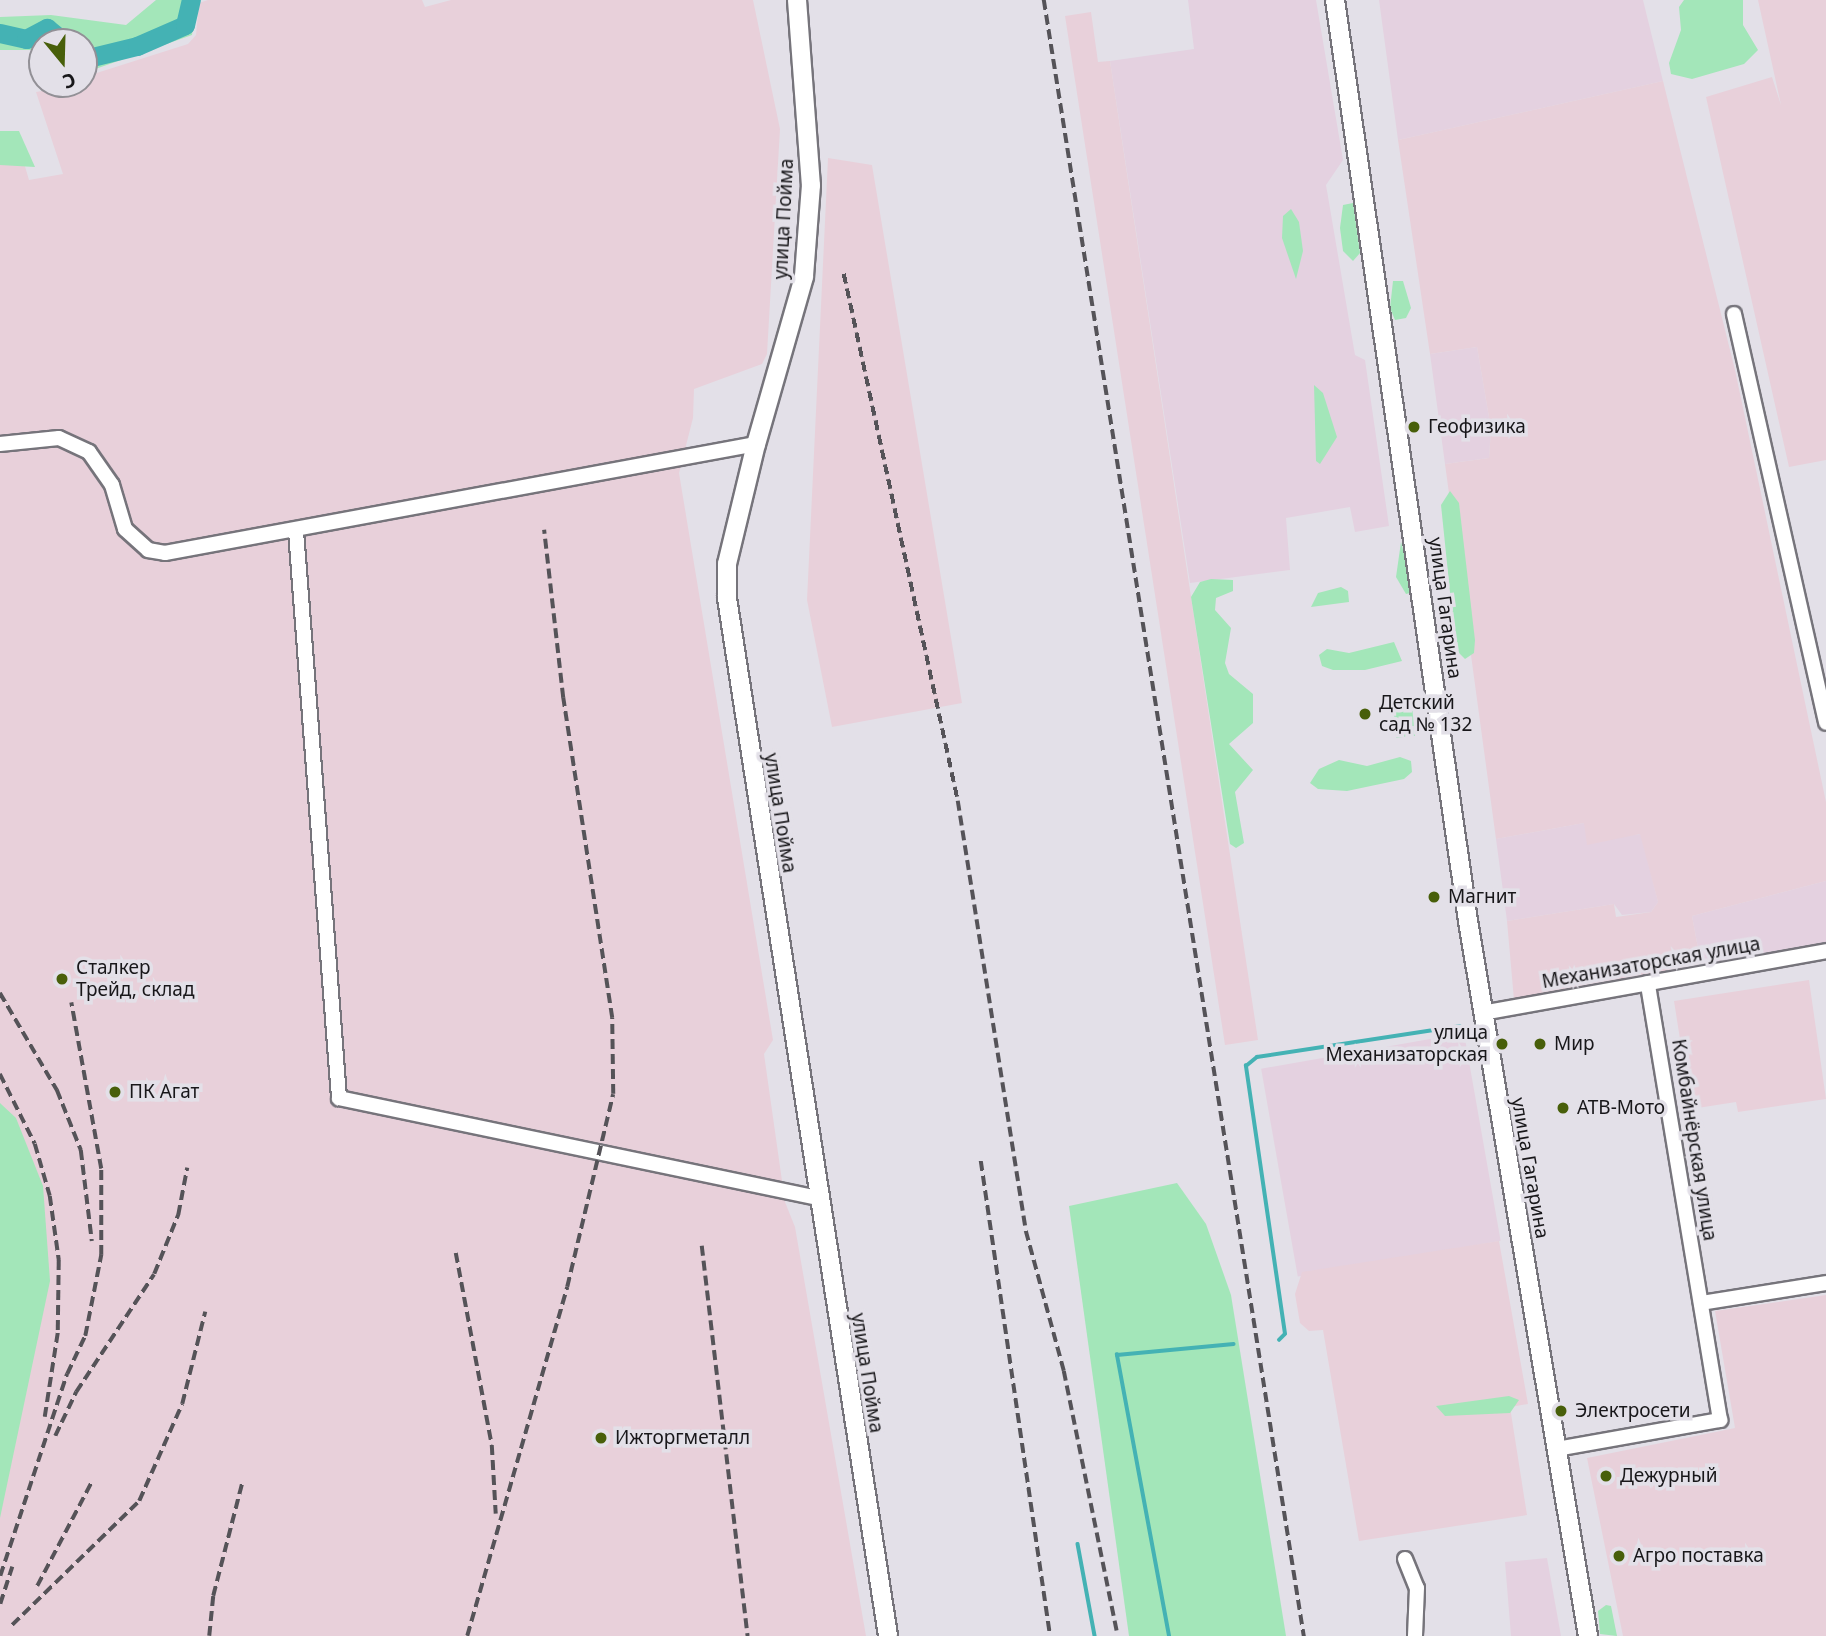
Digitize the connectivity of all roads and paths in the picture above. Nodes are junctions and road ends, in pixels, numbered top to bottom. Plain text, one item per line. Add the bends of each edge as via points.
1 (797, 0) edge
2 (1335, 0) edge
3 (1734, 313) dead end
4 (0, 444) edge
5 (755, 444) junction
6 (296, 531) junction
7 (1826, 723) edge
8 (1826, 951) edge
9 (1648, 983) junction
10 (1482, 1013) junction
11 (818, 1198) junction
12 (1826, 1283) edge
13 (1701, 1304) junction
14 (1557, 1449) junction
15 (1405, 1559) dead end
16 (888, 1636) edge
17 (1415, 1636) edge
18 (1588, 1636) edge

1 - 5 main road, улица Пойма via 811,186 804,277
2 - 10 main road, улица Гагарина
3 - 7 street
4 - 6 street via 59,438 89,452 112,485 125,529 148,550 185,552
5 - 6 street
5 - 11 main road, улица Пойма via 727,564 727,598
6 - 11 street via 339,1098
8 - 9 street, Механизаторская улица
9 - 10 street, Механизаторская улица
9 - 13 street, Комбайнёрская улица
10 - 14 main road, улица Гагарина
11 - 16 main road, улица Пойма
12 - 13 street
13 - 14 street, Комбайнёрская улица via 1720,1420
14 - 18 main road, улица Гагарина
15 - 17 street via 1417,1588

